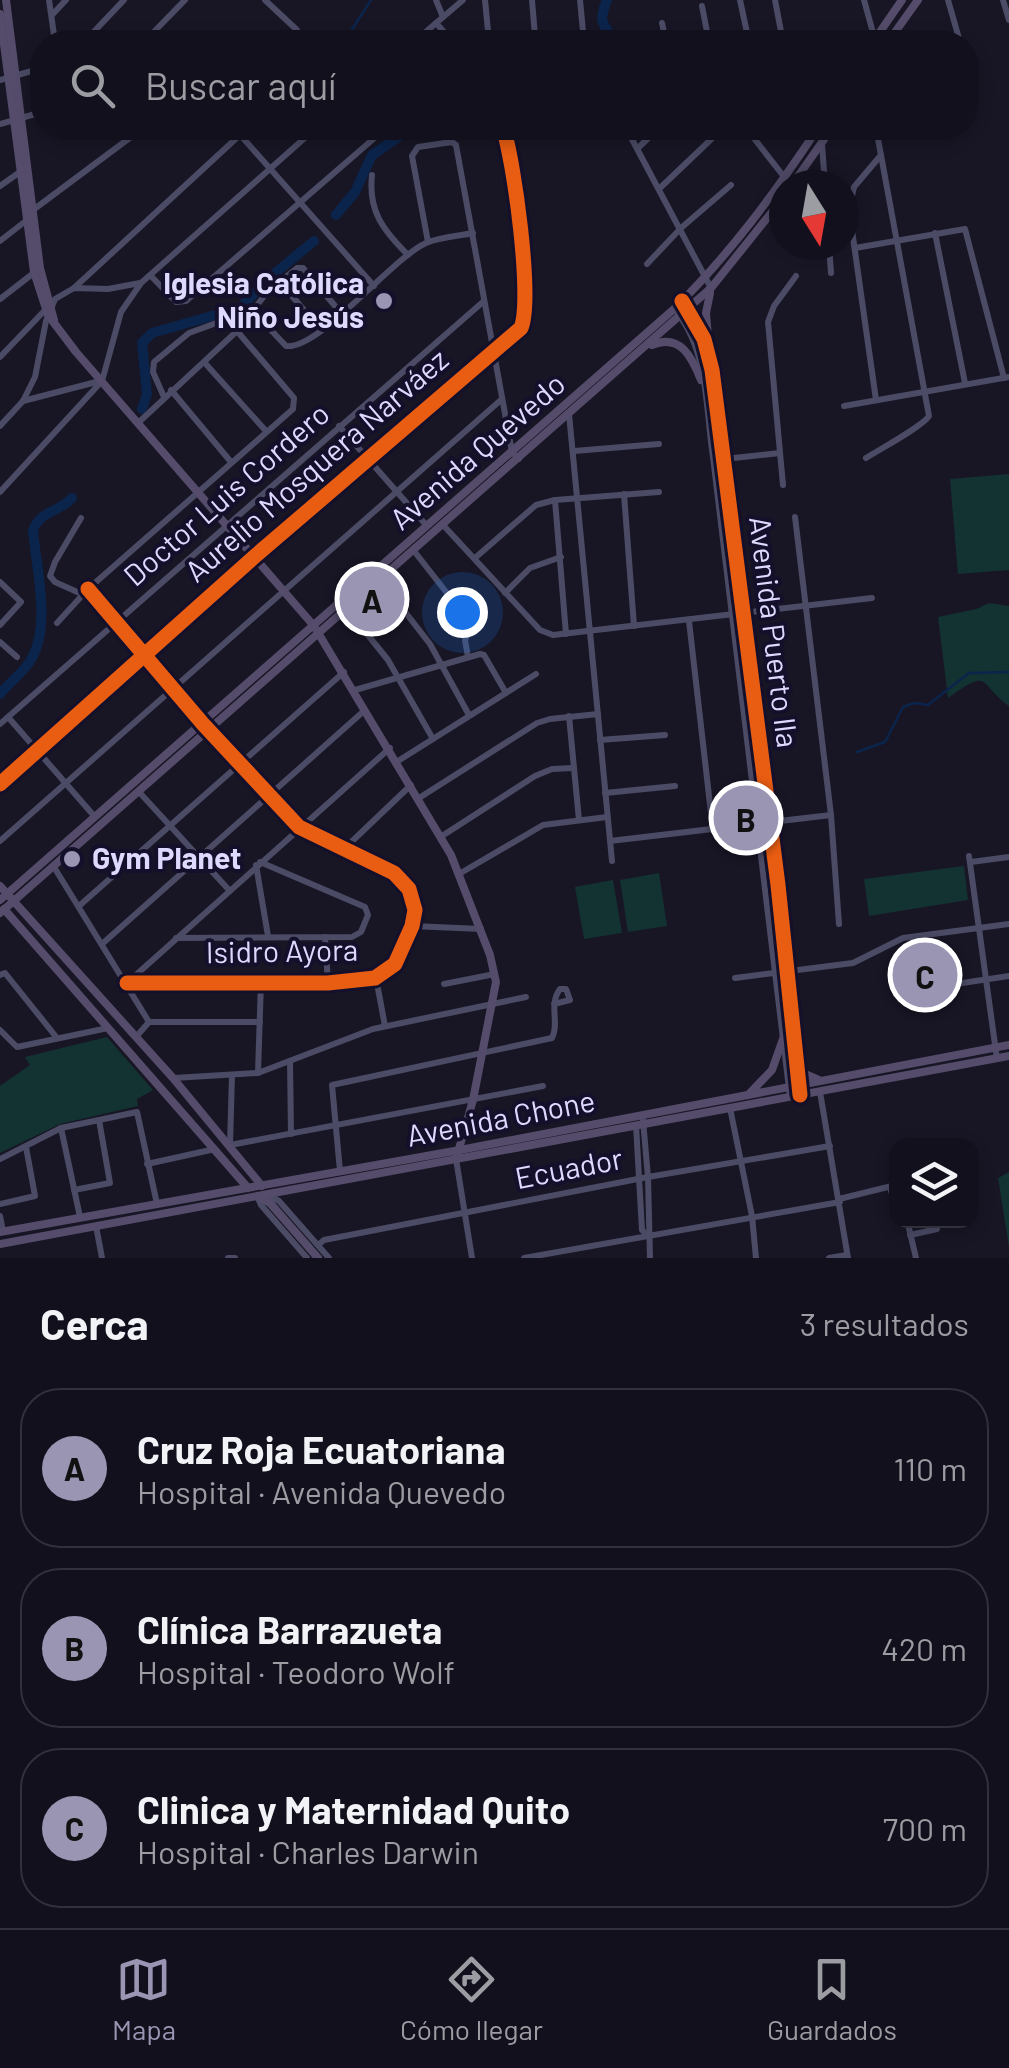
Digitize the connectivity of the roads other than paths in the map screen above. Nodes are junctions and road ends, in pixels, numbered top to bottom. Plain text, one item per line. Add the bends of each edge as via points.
1 (6, 0) edge
2 (50, 0) edge
3 (66, 0) edge
4 (124, 0) edge
5 (185, 0) edge
6 (265, 0) edge
7 (436, 0) edge
8 (463, 0) edge
9 (485, 0) edge
10 (532, 0) edge
11 (580, 0) edge
12 (740, 0) edge
13 (775, 0) edge
14 (864, 0) edge
15 (902, 0) edge
16 (918, 0) edge
17 (948, 0) edge
18 (1002, 0) edge
19 (702, 6) dead end
20 (0, 14) edge
21 (52, 16) junction
22 (444, 17) junction
23 (1009, 20) edge
24 (662, 23) dead end
25 (436, 24) junction
26 (54, 30) edge
27 (95, 30) edge
28 (156, 30) edge
29 (297, 30) edge
30 (429, 30) edge
31 (441, 30) edge
32 (488, 30) edge
33 (534, 30) edge
34 (583, 30) edge
35 (663, 30) edge
36 (707, 30) edge
37 (746, 30) edge
38 (780, 30) edge
39 (873, 30) edge
40 (883, 30) edge
41 (897, 30) edge
42 (957, 30) edge
43 (9, 78) edge
44 (30, 116) edge
45 (18, 120) junction
46 (0, 124) edge
47 (127, 140) edge
48 (234, 140) edge
49 (246, 140) edge
50 (301, 140) edge
51 (372, 140) edge
52 (506, 140) edge
53 (633, 140) edge
54 (646, 140) edge
55 (710, 140) edge
56 (756, 140) edge
57 (811, 140) edge
58 (878, 140) edge
59 (822, 142) joint
60 (638, 148) junction
61 (880, 155) junction
62 (270, 166) junction
63 (780, 170) edge
64 (795, 170) edge
65 (798, 170) edge
66 (824, 170) edge
67 (20, 172) junction
68 (372, 175) dead end
69 (859, 181) edge
70 (732, 185) dead end
71 (0, 186) edge
72 (660, 188) junction
73 (301, 201) junction
74 (769, 204) edge
75 (33, 210) junction
76 (769, 216) edge
77 (27, 220) junction
78 (680, 228) junction
79 (936, 232) junction
80 (473, 233) junction
81 (898, 239) junction
82 (0, 241) edge
83 (428, 242) junction
84 (859, 247) edge
85 (408, 255) junction
86 (830, 260) edge
87 (856, 260) edge
88 (647, 264) dead end
89 (37, 270) junction
90 (831, 273) dead end
91 (150, 276) junction
92 (796, 276) dead end
93 (707, 277) junction
94 (280, 282) junction
95 (141, 283) junction
96 (374, 286) junction
97 (74, 288) junction
98 (711, 288) junction
99 (0, 298) edge
100 (484, 301) junction
101 (685, 305) junction
102 (49, 309) junction
103 (252, 310) junction
104 (341, 313) junction
105 (676, 313) junction
106 (320, 330) junction
107 (237, 331) junction
108 (493, 349) junction
109 (643, 350) junction
110 (0, 357) edge
111 (204, 362) junction
112 (710, 363) junction
113 (1007, 377) edge
114 (701, 380) junction
115 (102, 381) junction
116 (965, 383) junction
117 (170, 390) junction
118 (926, 390) junction
119 (164, 397) junction
120 (502, 399) junction
121 (876, 400) junction
122 (23, 401) junction
123 (844, 406) dead end
124 (569, 414) junction
125 (137, 422) junction
126 (0, 426) edge
127 (340, 426) junction
128 (266, 431) junction
129 (659, 444) dead end
130 (574, 451) junction
131 (780, 452) junction
132 (516, 456) junction
133 (866, 458) dead end
134 (724, 459) junction
135 (367, 460) junction
136 (231, 462) junction
137 (783, 484) dead end
138 (198, 491) junction
139 (0, 492) edge
140 (396, 492) junction
141 (659, 492) dead end
142 (624, 494) junction
143 (579, 498) junction
144 (555, 500) junction
145 (795, 517) dead end
146 (81, 518) dead end
147 (226, 525) junction
148 (426, 526) junction
149 (444, 526) junction
150 (414, 551) junction
151 (254, 557) junction
152 (475, 558) junction
153 (560, 558) junction
154 (382, 580) junction
155 (0, 582) edge
156 (284, 590) junction
157 (86, 592) junction
158 (505, 593) junction
159 (872, 598) dead end
160 (806, 606) junction
161 (347, 610) junction
162 (744, 614) junction
163 (733, 616) junction
164 (689, 621) junction
165 (117, 622) junction
166 (58, 623) dead end
167 (0, 625) edge
168 (634, 626) junction
169 (317, 630) junction
170 (591, 632) junction
171 (566, 634) junction
172 (0, 642) edge
173 (144, 655) junction
174 (17, 657) dead end
175 (468, 657) junction
176 (441, 664) junction
177 (344, 672) junction
178 (536, 674) dead end
179 (397, 677) junction
180 (173, 688) junction
181 (355, 690) junction
182 (506, 693) junction
183 (366, 709) junction
184 (598, 714) junction
185 (469, 715) junction
186 (568, 716) junction
187 (8, 717) junction
188 (0, 724) edge
189 (207, 727) junction
190 (665, 735) dead end
191 (433, 739) junction
192 (600, 740) junction
193 (390, 748) junction
194 (36, 752) junction
195 (398, 761) junction
196 (240, 763) junction
197 (573, 768) junction
198 (66, 783) junction
199 (0, 784) edge
200 (412, 784) junction
201 (675, 786) dead end
202 (140, 793) junction
203 (605, 793) junction
204 (268, 796) junction
205 (419, 798) junction
206 (831, 815) junction
207 (607, 816) junction
208 (95, 817) junction
209 (579, 820) junction
210 (769, 823) junction
211 (760, 824) junction
212 (171, 826) junction
213 (299, 827) junction
214 (713, 830) junction
215 (442, 836) junction
216 (0, 840) edge
217 (610, 841) junction
218 (344, 850) junction
219 (200, 857) junction
220 (1009, 857) edge
221 (612, 862) dead end
222 (258, 864) junction
223 (54, 867) junction
224 (460, 874) junction
225 (229, 890) junction
226 (4, 901) edge
227 (79, 906) junction
228 (840, 924) dead end
229 (1009, 924) edge
230 (412, 926) junction
231 (979, 928) junction
232 (481, 929) junction
233 (268, 936) junction
234 (325, 937) junction
235 (176, 938) junction
236 (102, 944) junction
237 (787, 973) junction
238 (0, 974) edge
239 (495, 974) junction
240 (776, 974) junction
241 (1009, 976) edge
242 (376, 978) junction
243 (734, 978) dead end
244 (986, 979) junction
245 (261, 981) junction
246 (127, 982) junction
247 (328, 982) junction
248 (444, 984) dead end
249 (916, 990) dead end
250 (526, 998) dead end
251 (554, 1004) dead end
252 (493, 1006) junction
253 (150, 1022) junction
254 (260, 1022) junction
255 (385, 1026) junction
256 (108, 1028) junction
257 (0, 1030) edge
258 (784, 1036) junction
259 (136, 1037) junction
260 (56, 1038) junction
261 (1009, 1045) edge
262 (995, 1047) junction
263 (483, 1051) junction
264 (1009, 1056) edge
265 (997, 1059) junction
266 (796, 1060) junction
267 (290, 1061) junction
268 (258, 1072) junction
269 (232, 1076) junction
270 (173, 1078) junction
271 (823, 1080) junction
272 (543, 1086) dead end
273 (795, 1091) junction
274 (820, 1092) junction
275 (748, 1094) junction
276 (473, 1100) junction
277 (730, 1108) junction
278 (99, 1120) junction
279 (639, 1120) junction
280 (336, 1125) junction
281 (61, 1128) junction
282 (290, 1134) junction
283 (230, 1145) junction
284 (26, 1146) junction
285 (830, 1146) junction
286 (214, 1149) junction
287 (458, 1154) junction
288 (0, 1159) edge
289 (741, 1161) junction
290 (147, 1164) junction
291 (340, 1171) junction
292 (648, 1177) junction
293 (639, 1178) junction
294 (261, 1186) junction
295 (889, 1187) edge
296 (248, 1188) junction
297 (74, 1190) junction
298 (257, 1197) junction
299 (269, 1199) junction
300 (839, 1201) junction
301 (0, 1204) edge
302 (157, 1204) junction
303 (464, 1213) junction
304 (0, 1216) edge
305 (752, 1216) junction
306 (80, 1218) junction
307 (96, 1226) junction
308 (909, 1228) edge
309 (937, 1230) dead end
310 (2, 1232) edge
311 (910, 1234) junction
312 (648, 1236) junction
313 (0, 1244) edge
314 (318, 1246) junction
315 (848, 1256) edge
316 (102, 1258) edge
317 (307, 1258) edge
318 (318, 1258) edge
319 (329, 1258) edge
320 (472, 1258) edge
321 (524, 1258) edge
322 (650, 1258) edge
323 (756, 1258) edge
324 (829, 1258) edge
325 (916, 1258) edge

1 - 43 main road
2 - 21 street
3 - 21 street
4 - 27 street
5 - 28 street
6 - 29 street
7 - 22 street
8 - 22 street
9 - 32 street
10 - 33 street
11 - 34 street
12 - 37 street
13 - 38 street
14 - 39 street
15 - 40 main road
16 - 41 main road
17 - 42 street
18 - 23 street
19 - 36 street
20 - 43 main road
21 - 26 street
22 - 25 street
24 - 35 street
25 - 30 street
25 - 31 street
43 - 45 main road
44 - 45 street
45 - 46 street
45 - 67 main road
45 - 75 main road
47 - 75 street
48 - 97 street
49 - 62 street
50 - 62 street
51 - 73 street
52 - 108 street, Aurelio Mosquera Narváez via 518,198 525,314 521,328
53 - 60 street
54 - 60 street
55 - 72 street
56 - 63 street
57 - 64 main road, Avenida Quevedo
58 - 61 street
59 - 65 main road, Avenida Quevedo
59 - 66 street
60 - 72 street
61 - 69 street
61 - 81 street
62 - 73 street
62 - 91 street
67 - 71 street
67 - 77 main road
68 - 85 street via 376,216
70 - 78 street
72 - 78 street
73 - 91 street via 186,301 176,302
73 - 96 street
74 - 93 main road, Avenida Quevedo
75 - 77 street
75 - 89 main road
76 - 98 main road, Avenida Quevedo
77 - 82 street
77 - 89 main road
78 - 88 street
78 - 93 street
79 - 81 street
79 - 113 street via 967,230
79 - 116 street
80 - 83 street
80 - 83 street via 456,145 418,147 412,156
80 - 100 street
81 - 84 street
81 - 118 street
83 - 85 street
85 - 96 street
86 - 90 street
87 - 121 street
89 - 99 street
89 - 102 main road
91 - 95 street
92 - 131 street via 768,322
93 - 98 street
93 - 101 main road, Avenida Quevedo
94 - 103 street
94 - 104 street via 302,268
94 - 106 street
95 - 97 street
95 - 115 street via 121,312
96 - 104 street
97 - 102 street
98 - 101 main road, Avenida Quevedo
98 - 112 main road
100 - 108 street
100 - 127 street, Doctor Luis Cordero
101 - 105 main road, Avenida Quevedo
101 - 112 street, Avenida Puerto Ila
102 - 110 street
102 - 115 main road
102 - 122 street via 38,367
103 - 106 street via 286,346 296,347
103 - 107 street
103 - 119 street via 189,333 158,358 153,372
104 - 106 street
105 - 109 main road, Avenida Quevedo
105 - 114 street, Avenida Puerto Ila via 695,344
105 - 132 main road, Avenida Quevedo
107 - 111 street
107 - 128 street via 294,398 293,409
108 - 120 street
108 - 135 street, Aurelio Mosquera Narváez
109 - 114 main road via 662,341 680,345
109 - 124 main road, Avenida Quevedo
111 - 117 street
111 - 128 street
112 - 134 street, Avenida Puerto Ila
113 - 116 street
114 - 163 street, Avenida Puerto Ila
115 - 122 street
115 - 125 main road
115 - 139 street
116 - 118 street
117 - 119 street
117 - 136 street
118 - 121 street
118 - 133 street via 927,421
119 - 125 street
120 - 132 street
120 - 140 street
121 - 123 street
122 - 126 street
124 - 130 street
124 - 132 main road, Avenida Quevedo
125 - 138 main road
127 - 135 street
127 - 147 street, Doctor Luis Cordero
128 - 136 street
129 - 130 street
130 - 143 street
131 - 134 street
131 - 137 street
132 - 148 main road, Avenida Quevedo
132 - 149 main road, Avenida Quevedo
134 - 162 street, Avenida Puerto Ila
135 - 140 street
135 - 151 street, Aurelio Mosquera Narváez
136 - 138 street
138 - 147 main road
138 - 157 street
140 - 148 street
140 - 156 street
141 - 142 street
142 - 143 street
142 - 168 street
143 - 144 street
143 - 170 street
144 - 152 street via 528,510
144 - 153 street
145 - 160 street
146 - 157 street via 50,576
147 - 151 main road
147 - 165 street, Doctor Luis Cordero
148 - 169 main road, Avenida Quevedo
149 - 150 main road, Avenida Quevedo
149 - 152 street
150 - 154 main road, Avenida Quevedo
150 - 175 street via 472,624 464,640
151 - 156 main road
151 - 173 street, Aurelio Mosquera Narváez
152 - 158 street
153 - 158 street via 530,568
153 - 171 street
154 - 161 main road, Avenida Quevedo
154 - 176 street
155 - 167 street via 21,602
156 - 169 main road
156 - 180 street
157 - 165 street
157 - 166 street
158 - 171 street via 540,630
159 - 160 street
160 - 162 street
160 - 206 street
161 - 169 main road, Avenida Quevedo
161 - 179 street
162 - 163 street
162 - 210 street, Avenida Puerto Ila
163 - 164 street
163 - 211 street, Avenida Puerto Ila
164 - 168 street
164 - 214 street
165 - 173 street
165 - 187 street, Doctor Luis Cordero
168 - 170 street
169 - 177 main road
169 - 189 main road, Avenida Quevedo
170 - 171 street
170 - 184 street
172 - 174 street
173 - 180 street
173 - 194 street, Aurelio Mosquera Narváez
175 - 176 street
175 - 182 street via 484,655
176 - 179 street
176 - 185 street
177 - 181 main road
177 - 196 street
178 - 182 street
179 - 181 street
179 - 191 street
180 - 189 street
180 - 198 street
181 - 183 main road
182 - 185 street
183 - 193 main road
183 - 204 street
184 - 186 street
184 - 192 street
185 - 191 street
186 - 197 street
186 - 205 street via 538,723
187 - 188 street, Doctor Luis Cordero
187 - 194 street
189 - 196 street
189 - 202 main road, Avenida Quevedo
189 - 208 main road, Avenida Quevedo
190 - 192 street
191 - 195 street
192 - 203 street
193 - 195 main road
193 - 213 street
194 - 198 street
194 - 199 street, Aurelio Mosquera Narváez
195 - 200 main road
196 - 204 street
196 - 212 street
197 - 209 street
197 - 215 street via 535,776
198 - 208 street
198 - 216 street
200 - 205 main road
200 - 218 street
201 - 203 street
202 - 212 street
202 - 223 main road, Avenida Quevedo
203 - 207 street
204 - 213 street
204 - 219 street
205 - 215 main road
206 - 210 street
206 - 228 street
207 - 209 street
207 - 217 street
208 - 226 main road, Avenida Quevedo
209 - 224 street via 543,825
210 - 211 street
210 - 237 street, Avenida Puerto Ila
211 - 214 street
211 - 240 street, Avenida Puerto Ila
212 - 219 street
212 - 227 street
213 - 218 street
213 - 222 street
214 - 217 street
215 - 224 main road
217 - 221 street
218 - 230 street via 403,880 415,910
219 - 225 street
219 - 236 street
220 - 231 street via 970,859
222 - 225 street
222 - 233 street
222 - 234 street via 361,904 368,915 358,934
223 - 226 main road, Avenida Quevedo
223 - 227 street
224 - 232 main road
225 - 235 street
226 - 256 main road
226 - 259 main road
227 - 236 street
229 - 231 street
230 - 232 street
230 - 242 street, Isidro Ayora via 395,964
231 - 237 street via 903,938 866,958
231 - 244 street
232 - 239 main road
233 - 234 street
233 - 235 street
234 - 247 street
235 - 246 street
236 - 246 street
237 - 240 street
237 - 266 street, Avenida Puerto Ila
238 - 260 street
239 - 248 street
239 - 252 main road
240 - 243 street
240 - 258 street, Avenida Puerto Ila
241 - 244 street
242 - 247 street, Isidro Ayora
242 - 255 street
244 - 249 street
244 - 262 street
245 - 246 street, Isidro Ayora
245 - 247 street, Isidro Ayora
245 - 254 street
246 - 253 street
250 - 252 street
251 - 263 street via 552,1038
252 - 255 street
252 - 263 main road
253 - 254 street
253 - 259 street
254 - 268 street
255 - 267 street
256 - 260 street
256 - 286 main road
257 - 260 street via 16,1047
258 - 273 street, Avenida Puerto Ila
258 - 275 main road via 772,1070
259 - 270 main road
261 - 262 main road, Avenida Chone
262 - 265 street
262 - 271 main road, Avenida Chone
263 - 276 main road
263 - 280 street via 338,1081 332,1085
264 - 265 main road, Avenida Chone
265 - 274 main road, Avenida Chone
266 - 271 main road via 810,1078
266 - 273 street, Avenida Puerto Ila
267 - 268 street
267 - 282 street
268 - 269 street
269 - 270 street
269 - 283 street
270 - 283 main road
271 - 273 main road, Avenida Chone
272 - 276 street
273 - 274 main road, Avenida Chone
273 - 275 main road, Avenida Chone
273 - 277 main road, Avenida Chone
274 - 285 street
275 - 279 main road, Avenida Chone
276 - 280 street
276 - 287 main road
277 - 279 main road, Avenida Chone
277 - 289 street
278 - 281 street
278 - 290 street via 137,1112
278 - 297 street via 110,1183
279 - 287 main road, Avenida Chone
279 - 292 street
279 - 293 street
280 - 282 street
280 - 291 street
281 - 284 street
281 - 297 street
282 - 283 street
283 - 294 main road
284 - 288 street
284 - 301 street via 35,1196
285 - 289 street, Ecuador
285 - 300 street
286 - 290 street
286 - 296 main road
287 - 291 main road, Avenida Chone
287 - 299 main road, Avenida Chone
287 - 303 street
289 - 292 street, Ecuador
289 - 305 street
290 - 302 street
291 - 294 main road, Avenida Chone
292 - 293 street, Ecuador
292 - 312 street
293 - 303 street, Ecuador
293 - 312 street via 642,1230
294 - 296 main road, Avenida Chone
294 - 299 main road
295 - 300 street
296 - 298 main road
296 - 302 main road, Avenida Chone
297 - 306 street
298 - 299 main road, Avenida Chone
298 - 307 main road, Avenida Chone
298 - 317 street
299 - 314 street via 279,1201
299 - 318 main road
300 - 305 street
300 - 315 street
302 - 306 main road, Avenida Chone
303 - 314 street, Ecuador
303 - 320 street
304 - 310 street
305 - 312 street
305 - 323 street
306 - 310 main road, Avenida Chone
307 - 313 main road, Avenida Chone
307 - 316 street
308 - 311 street
309 - 311 street
311 - 325 street
312 - 321 street
312 - 322 street
314 - 319 street
315 - 324 street

